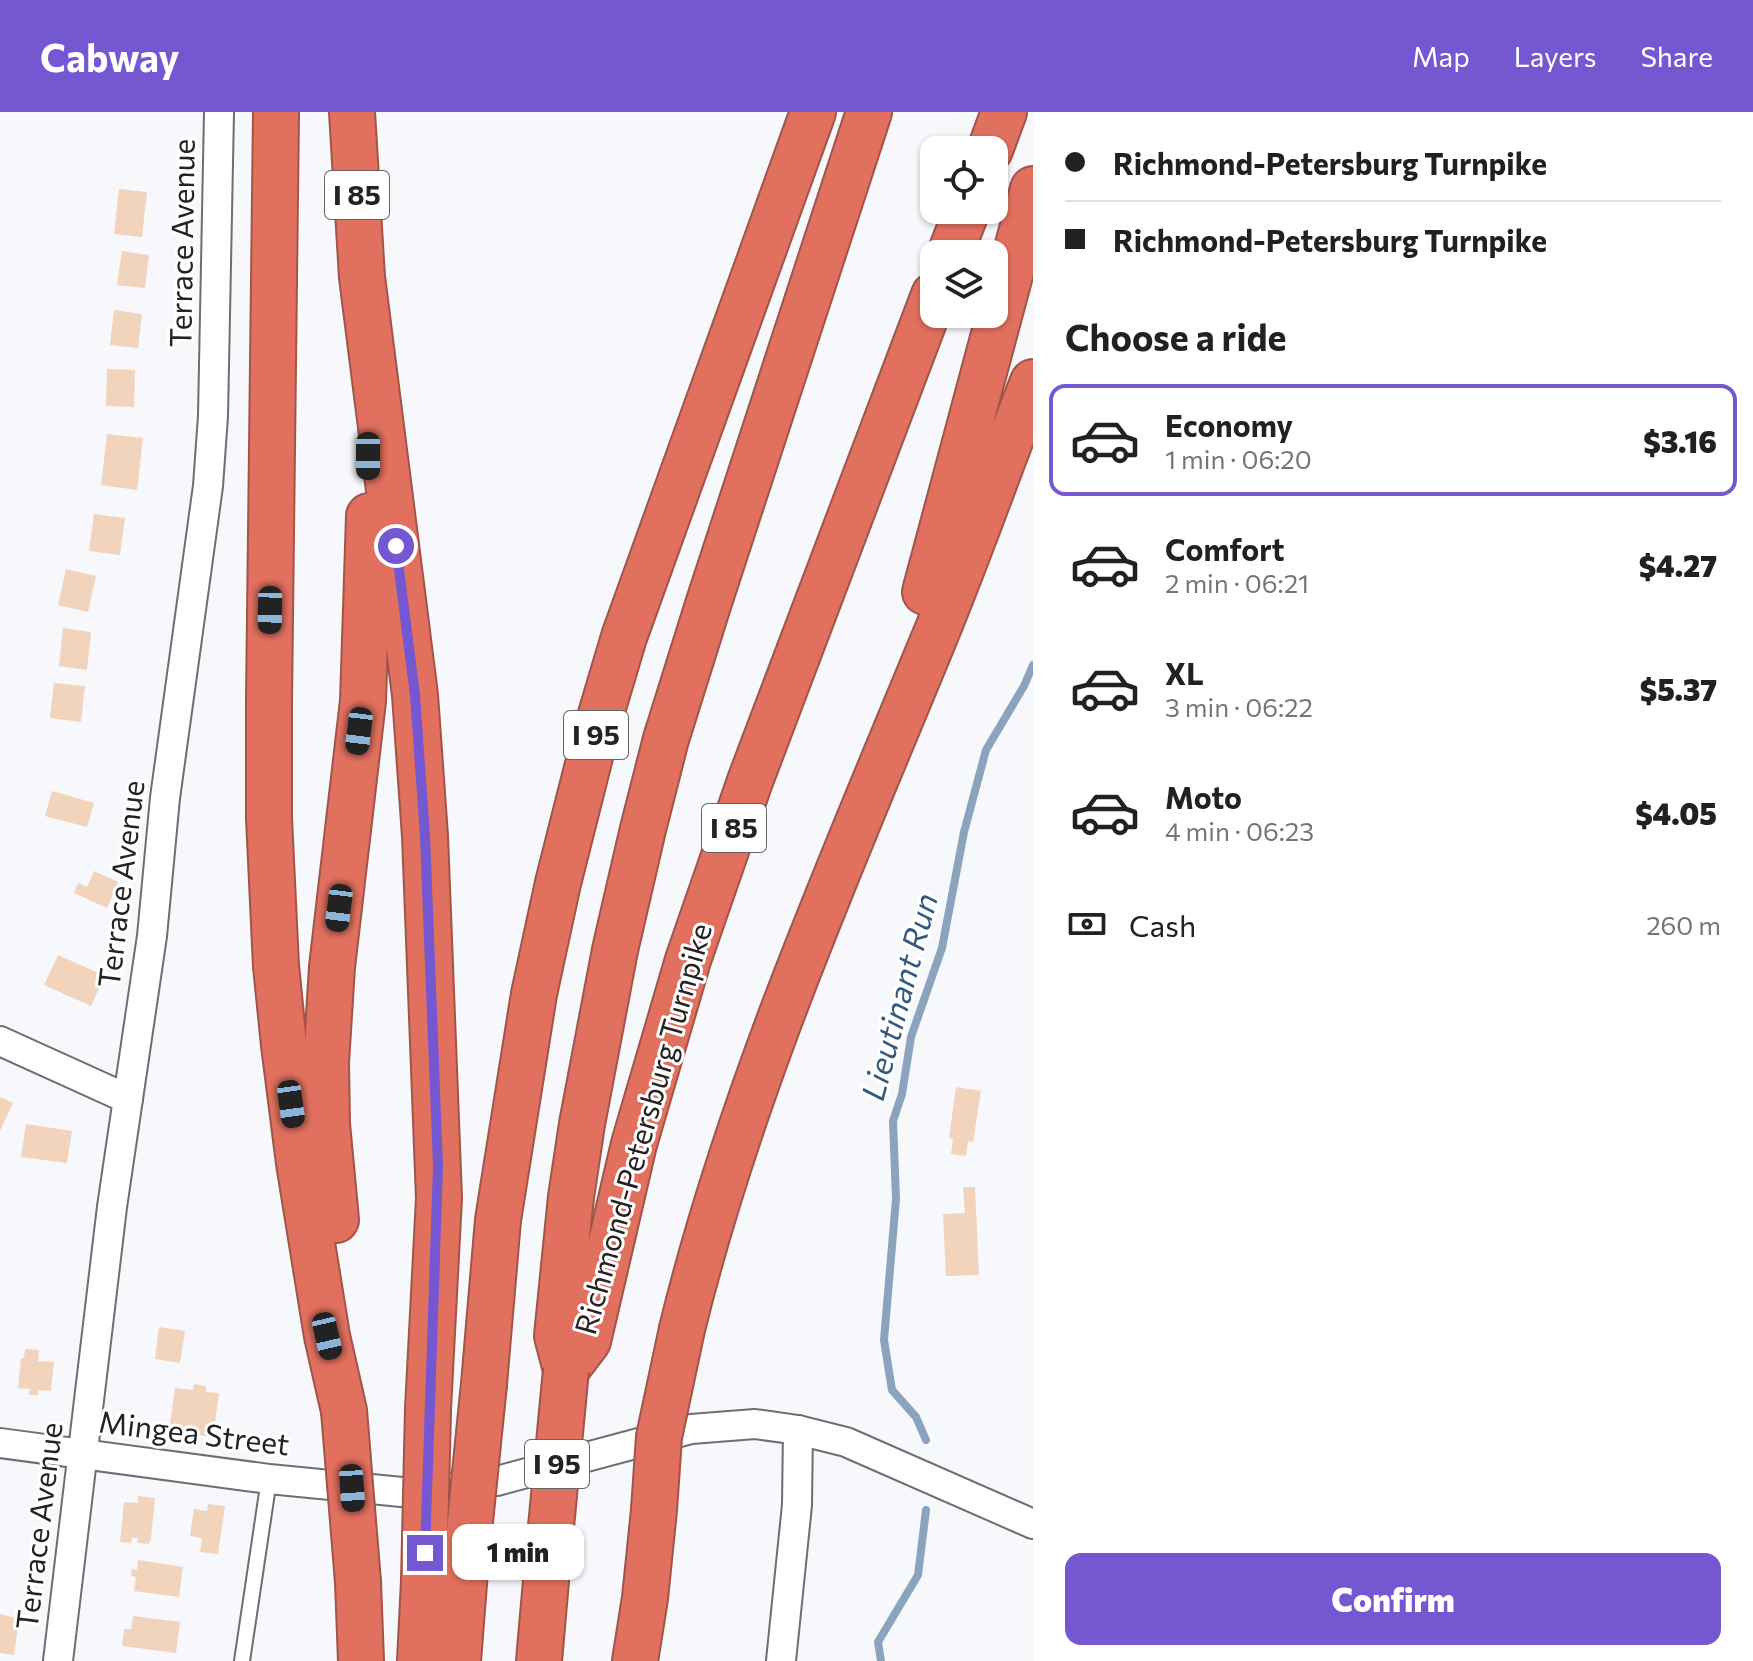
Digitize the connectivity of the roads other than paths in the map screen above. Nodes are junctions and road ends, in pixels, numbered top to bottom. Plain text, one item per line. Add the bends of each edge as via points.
1 (219, 112) edge
2 (276, 112) edge
3 (352, 112) edge
4 (813, 112) edge
5 (869, 112) edge
6 (1004, 112) edge
7 (995, 136) edge
8 (1033, 189) edge
9 (362, 277) junction
10 (922, 328) edge
11 (1033, 382) edge
12 (869, 795) junction
13 (0, 1041) edge
14 (128, 1099) junction
15 (566, 1370) junction
16 (344, 1411) junction
17 (798, 1430) junction
18 (0, 1443) edge
19 (84, 1454) junction
20 (269, 1479) junction
21 (1033, 1524) edge
22 (445, 1576) junction
23 (645, 1598) junction
24 (58, 1661) edge
25 (242, 1661) edge
26 (361, 1661) edge
27 (420, 1661) edge
28 (458, 1661) edge
29 (539, 1661) edge
30 (635, 1661) edge
31 (644, 1661) edge
32 (781, 1661) edge

1 - 14 street, Terrace Avenue via 208,486
2 - 16 highway via 269,715 276,966 299,1163
3 - 9 highway, I 85
4 - 22 highway, I 95, bridge via 624,637 558,883 534,994 498,1220 484,1384
5 - 15 highway, I 95 via 708,605 643,829 615,950 571,1197 557,1336
6 - 7 highway
8 - 12 highway
9 - 16 highway via 369,509 364,687 326,1063 347,1335
9 - 22 highway, I 85, bridge via 415,695 425,836 439,1198 428,1409
10 - 15 highway, Richmond-Petersburg Turnpike / I 85 via 688,960 634,1144 588,1341
11 - 12 highway
12 - 23 highway, bridge via 771,1046 697,1267 659,1437
13 - 14 street
14 - 19 street, Terrace Avenue
15 - 29 highway, Richmond-Petersburg Turnpike / I 95, bridge
16 - 26 highway, bridge
17 - 20 street, Mingea Street via 755,1424 691,1429 497,1481 412,1493
17 - 21 street, Mingea Street via 846,1442
17 - 32 street via 797,1505
18 - 19 street, Mingea Street
19 - 20 street, Mingea Street
19 - 24 street, Terrace Avenue
20 - 25 lane
22 - 27 highway, I 85
22 - 28 highway, I 95
23 - 30 highway
23 - 31 highway

